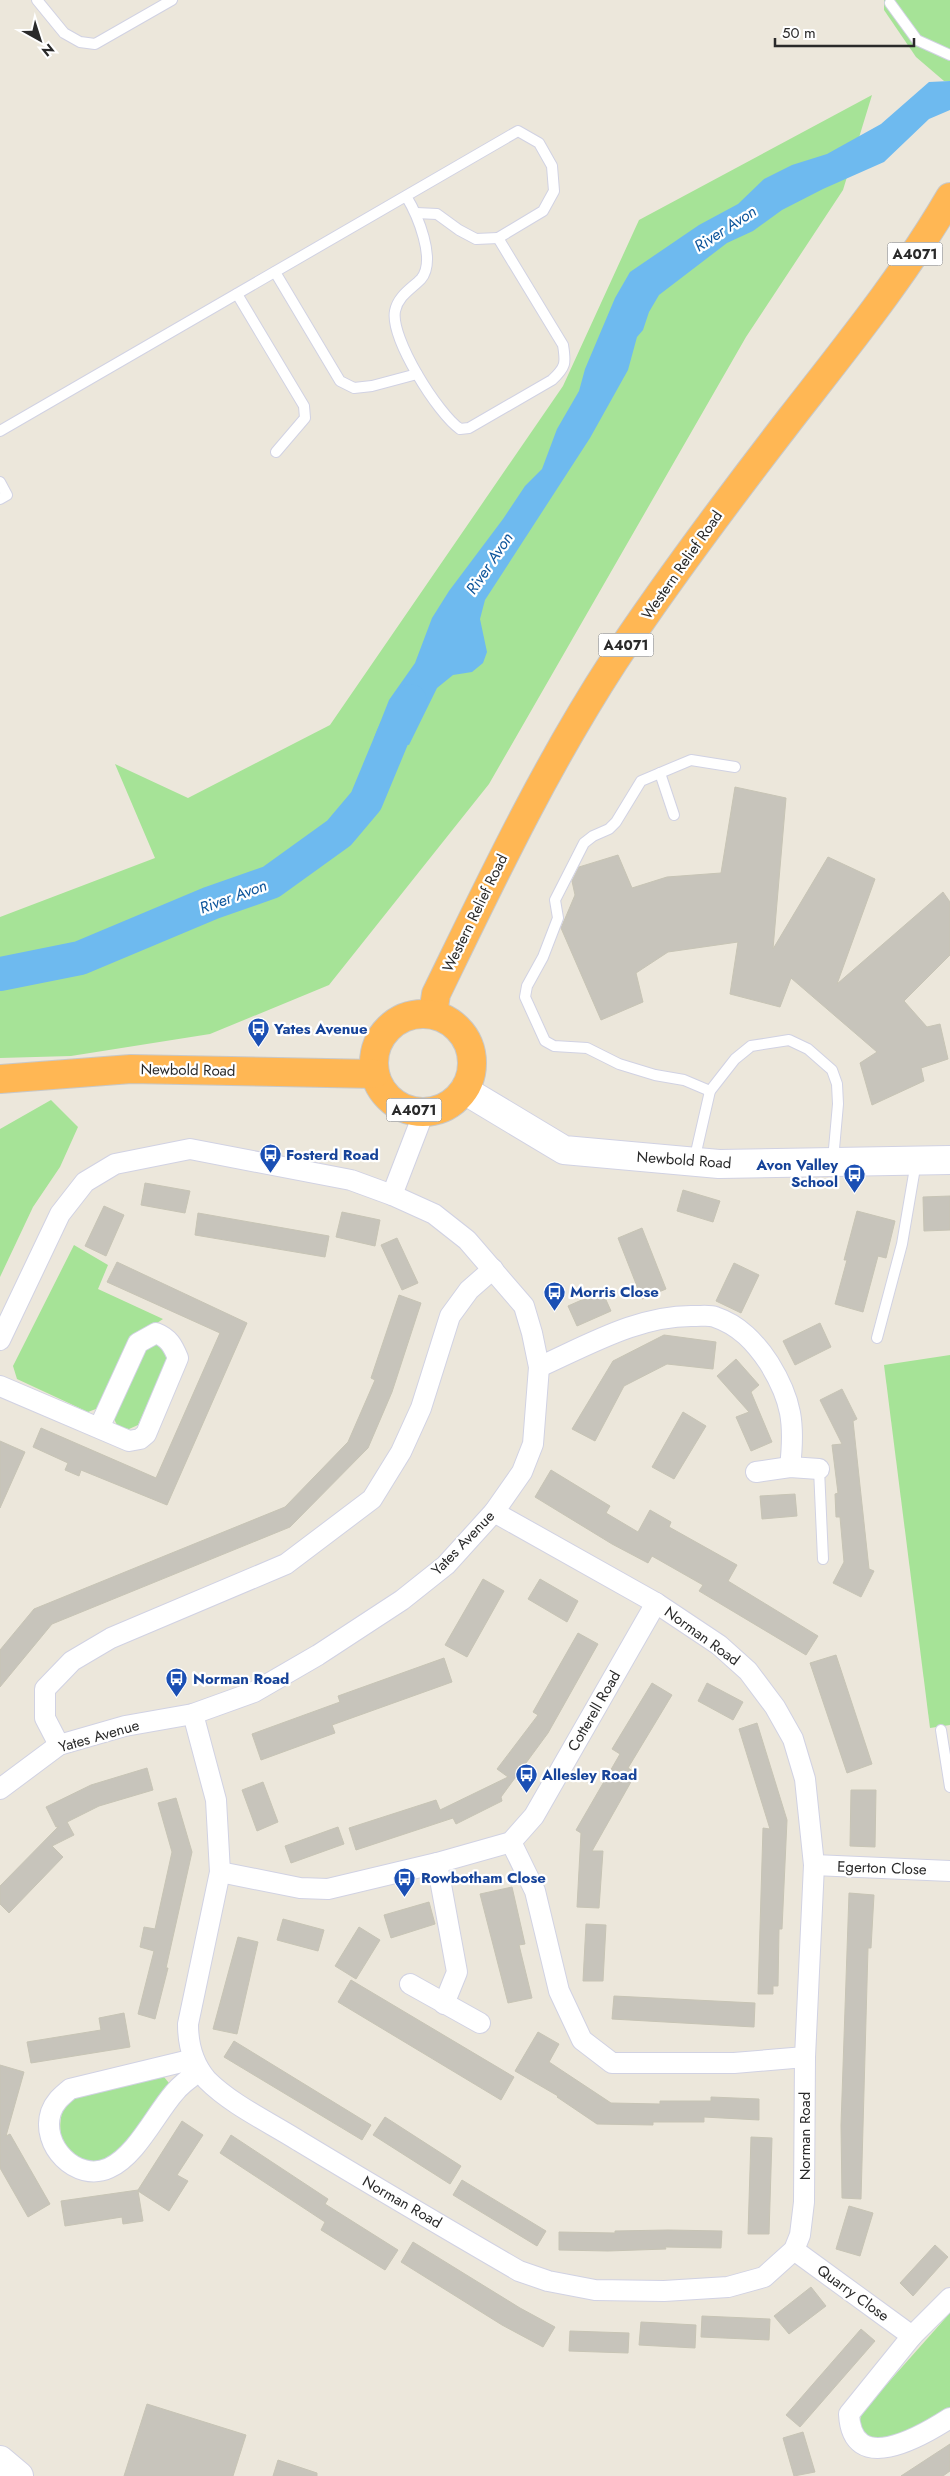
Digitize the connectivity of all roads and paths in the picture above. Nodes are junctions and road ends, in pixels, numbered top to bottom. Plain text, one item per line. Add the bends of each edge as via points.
1 (37, 0) edge
2 (172, 0) edge
3 (890, 3) dead end
4 (950, 55) edge
5 (406, 196) junction
6 (950, 197) edge
7 (416, 213) junction
8 (498, 238) junction
9 (275, 272) junction
10 (237, 294) junction
11 (417, 374) junction
12 (0, 431) edge
13 (276, 452) dead end
14 (0, 482) edge
15 (0, 499) edge
16 (735, 767) dead end
17 (660, 773) junction
18 (674, 815) dead end
19 (433, 1014) junction
20 (375, 1074) junction
21 (0, 1079) edge
22 (464, 1090) junction
23 (710, 1091) junction
24 (424, 1112) junction
25 (950, 1160) edge
26 (916, 1161) junction
27 (694, 1162) junction
28 (833, 1162) junction
29 (392, 1195) junction
30 (493, 1269) junction
31 (877, 1338) dead end
32 (0, 1340) edge
33 (539, 1367) junction
34 (0, 1386) edge
35 (100, 1428) junction
36 (790, 1468) junction
37 (819, 1469) joint
38 (756, 1472) dead end
39 (494, 1512) junction
40 (823, 1559) dead end
41 (656, 1602) junction
42 (194, 1714) junction
43 (941, 1730) dead end
44 (946, 1741) edge
45 (59, 1745) junction
46 (950, 1787) edge
47 (0, 1789) edge
48 (511, 1842) junction
49 (437, 1863) junction
50 (814, 1865) junction
51 (950, 1871) edge
52 (220, 1872) junction
53 (410, 1984) dead end
54 (444, 2004) junction
55 (480, 2023) dead end
56 (805, 2057) junction
57 (197, 2065) junction
58 (794, 2250) junction
59 (950, 2298) edge
60 (912, 2336) junction
61 (950, 2418) edge
62 (0, 2460) edge
63 (19, 2476) edge

1 - 2 lane via 64,33 80,42 95,44
3 - 4 lane via 917,40
5 - 7 lane
5 - 8 lane via 518,131 539,143 552,166 554,191 543,211
5 - 9 lane
6 - 19 highway, Western Relief Road / A4071 via 926,239 876,309 740,485 614,662 521,818 436,994
7 - 8 lane via 437,214 476,239
7 - 11 lane via 427,266 422,277 399,300 395,313 398,334
8 - 11 lane via 563,345 566,360 562,371 469,428 460,429 440,409
9 - 10 lane
9 - 11 lane via 340,381 354,388
10 - 12 lane
10 - 13 lane via 304,406 305,418
14 - 15 lane via 7,495
16 - 17 lane via 691,760
17 - 18 lane
17 - 23 lane via 636,786 616,822 584,843 555,900 558,918 543,957 526,986 525,996 545,1041 554,1046 587,1048 620,1064 684,1080
19 - 20 highway via 417,1014 388,1028 378,1042
19 - 22 highway via 448,1020 469,1044 472,1068
20 - 21 highway, Newbold Road via 130,1069
20 - 24 highway, A4071 via 382,1090 393,1102 408,1110
22 - 24 highway, A4071 via 454,1102
22 - 27 main road, Newbold Road via 564,1150
23 - 27 lane
23 - 28 lane via 751,1046 789,1040 808,1049 832,1070 837,1084
24 - 29 street
25 - 26 main road, Newbold Road
26 - 28 main road, Newbold Road
26 - 31 lane via 902,1244
27 - 28 main road, Newbold Road
29 - 30 street, Yates Avenue via 434,1214 467,1240
29 - 32 street, Yates Avenue via 351,1180 190,1149 115,1164 85,1182 60,1214
30 - 33 street, Yates Avenue via 524,1306
30 - 45 street via 469,1290 450,1316 421,1408 402,1452 372,1499 286,1564 111,1638 72,1661 45,1689 45,1718
33 - 36 street via 623,1330 677,1315 714,1316 745,1332 783,1385 791,1410
33 - 39 street, Yates Avenue via 533,1444 522,1472
34 - 35 street
35 - 35 street via 129,1442 146,1434 178,1358 173,1344 164,1336 156,1333 138,1343
36 - 37 street
36 - 38 street
37 - 40 lane
39 - 41 street, Norman Road
39 - 42 street, Yates Avenue via 446,1565 402,1600 254,1692
41 - 48 street, Cotterell Road via 534,1816
41 - 50 street, Norman Road via 719,1645 748,1671 775,1707 793,1739 804,1779
42 - 45 street, Yates Avenue via 125,1726
42 - 52 street via 216,1800
43 - 44 lane
44 - 46 lane
45 - 47 street, Yates Avenue
48 - 49 street
48 - 56 street via 535,1891 559,1991 582,2040 612,2063 734,2063
49 - 52 street via 328,1889 300,1888
49 - 54 street via 457,1972
50 - 51 street, Egerton Close
50 - 56 street, Norman Road
52 - 57 street via 190,2006 188,2036
53 - 54 street
54 - 55 street
56 - 58 street, Norman Road via 804,2202 800,2235
57 - 57 street via 120,2162 108,2169 85,2171 66,2162 57,2149 52,2140 51,2114 57,2100 70,2089
57 - 58 street, Norman Road via 208,2080 238,2103 345,2169 519,2271 548,2281 595,2290 664,2292 728,2287 764,2277
58 - 60 street, Quarry Close
59 - 60 street
60 - 61 street via 849,2414 852,2436 864,2449 888,2452 898,2450
62 - 63 main road

